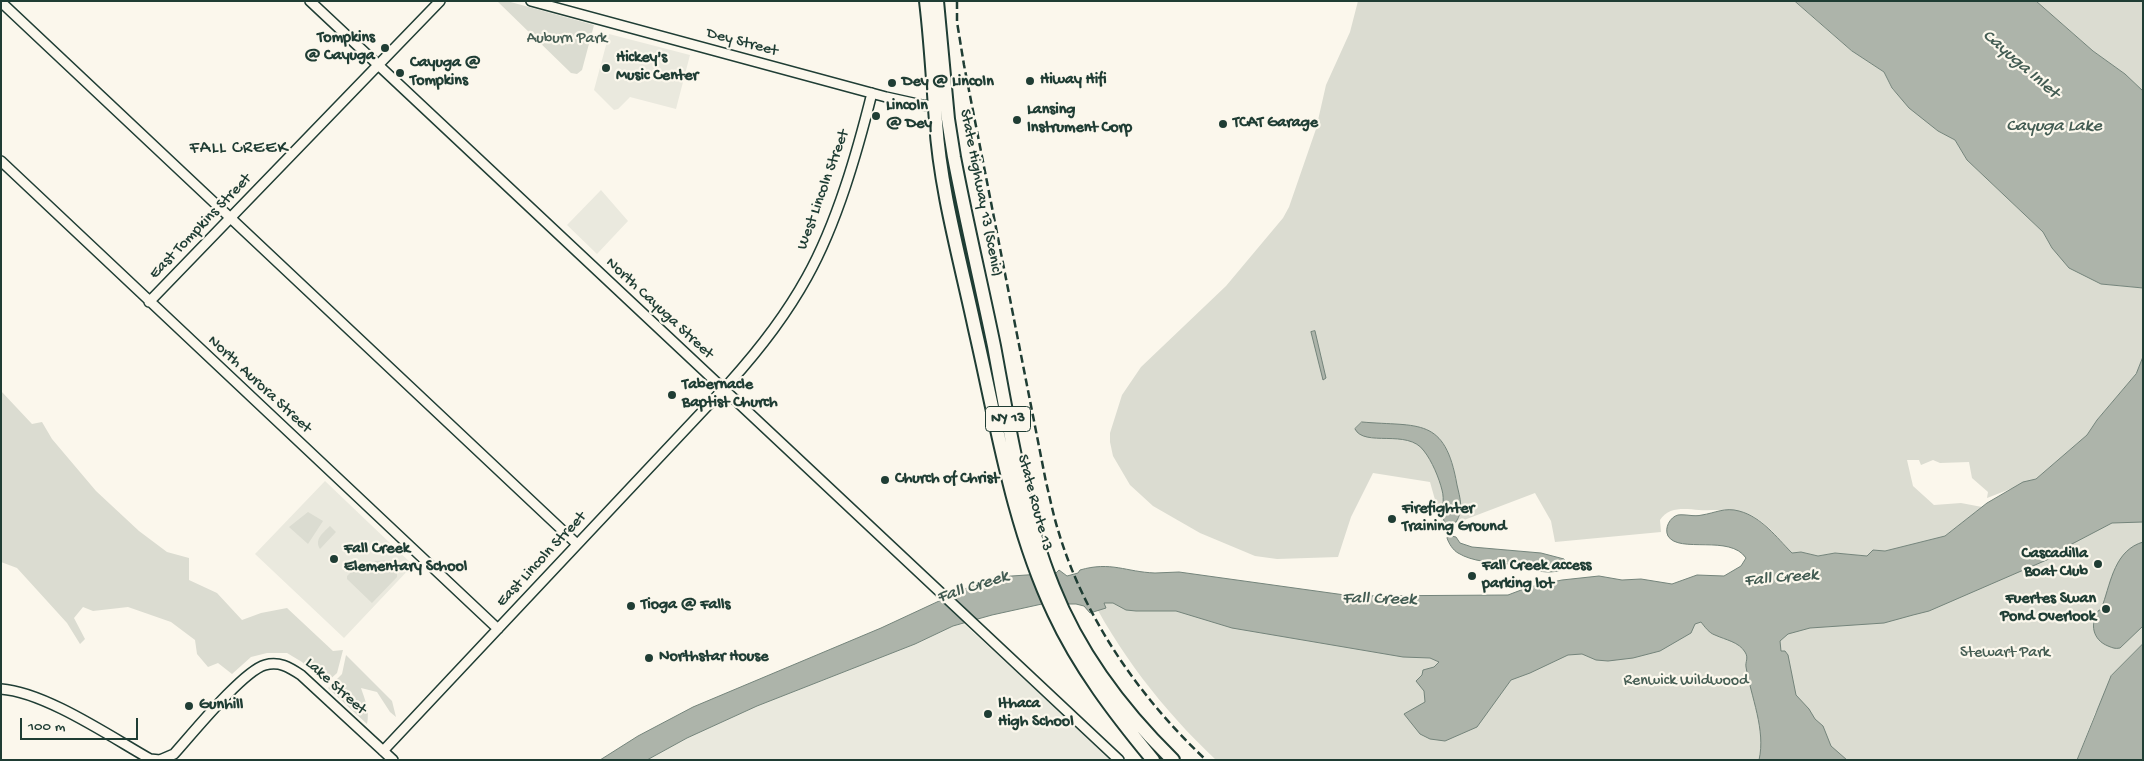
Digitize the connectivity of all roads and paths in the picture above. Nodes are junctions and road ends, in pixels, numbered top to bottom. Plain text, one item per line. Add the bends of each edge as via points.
1 (310, 1) edge
2 (440, 1) edge
3 (531, 1) edge
4 (926, 1) edge
5 (937, 1) edge
6 (1, 2) edge
7 (377, 65) junction
8 (872, 93) junction
9 (941, 106) junction
10 (1, 161) edge
11 (230, 218) junction
12 (982, 288) joint
13 (150, 302) junction
14 (723, 390) junction
15 (577, 544) junction
16 (1034, 550) junction
17 (498, 629) junction
18 (1070, 634) junction
19 (1, 689) edge
20 (383, 751) junction
21 (393, 760) edge
22 (1119, 760) edge
23 (1153, 760) edge
24 (1173, 760) edge

1 - 7 street, North Cayuga Street
2 - 7 street, East Tompkins Street
3 - 8 street, Dey Street
4 - 9 highway, NY 13
5 - 9 highway, NY 13
6 - 11 street
7 - 11 street, East Tompkins Street
7 - 14 street, North Cayuga Street
8 - 9 street, Dey Street
8 - 14 street, West Lincoln Street via 838,206 808,276 773,330
9 - 12 highway, State Highway 13 (Scenic) / NY 13
9 - 16 highway, State Route 13 / NY 13 via 938,136 949,207 999,433
10 - 13 street, North Aurora Street
11 - 13 street, East Tompkins Street
11 - 15 street
12 - 16 highway, State Route 13 / NY 13
13 - 17 street, North Aurora Street
14 - 15 street, East Lincoln Street
14 - 22 street, North Cayuga Street
15 - 17 street, East Lincoln Street
16 - 18 highway, State Route 13 / NY 13 via 1042,586
17 - 20 street, East Lincoln Street
18 - 23 highway, State Route 13 / NY 13 via 1102,695
18 - 24 highway, State Route 13 / NY 13 via 1115,695
19 - 20 street, Lake Street via 44,700 150,759 160,760 174,754 247,674 263,665 281,664 301,675
20 - 21 street, Lake Street

